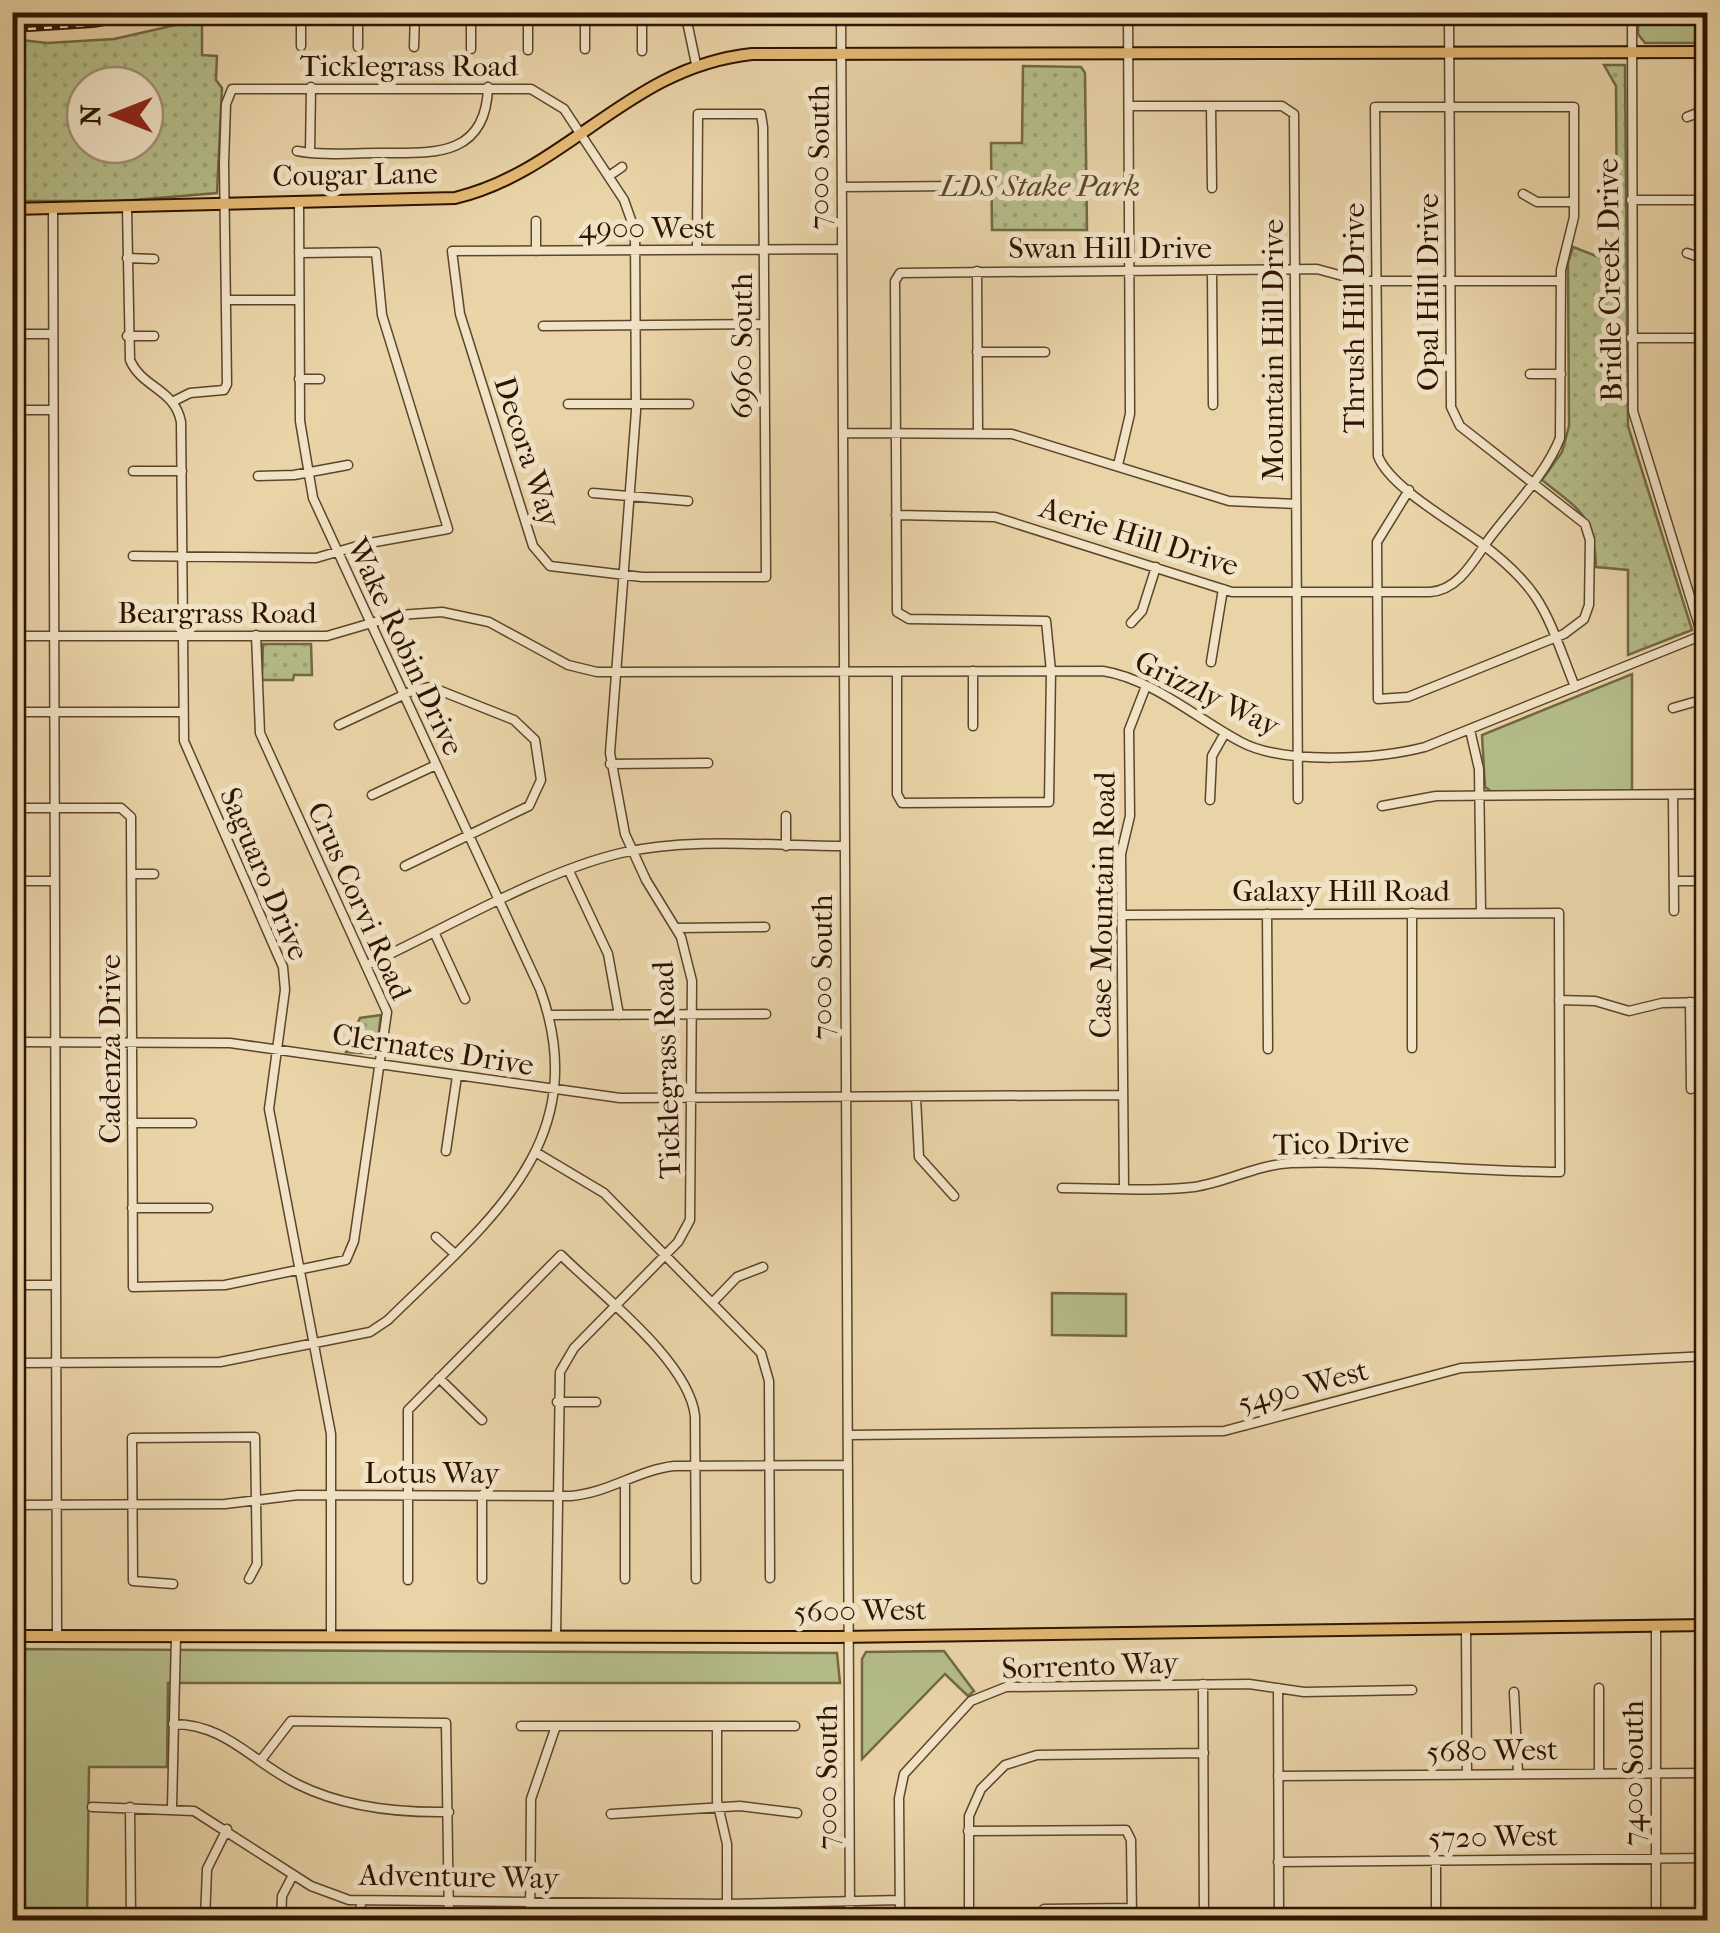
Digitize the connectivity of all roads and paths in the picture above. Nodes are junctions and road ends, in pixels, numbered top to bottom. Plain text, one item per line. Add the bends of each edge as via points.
1 (281, 12) edge
2 (301, 12) edge
3 (358, 12) edge
4 (415, 12) edge
5 (471, 12) edge
6 (528, 12) edge
7 (585, 12) edge
8 (642, 12) edge
9 (841, 12) edge
10 (1128, 12) edge
11 (1449, 12) edge
12 (1632, 12) edge
13 (734, 13) edge
14 (686, 14) edge
15 (262, 18) dead end
16 (301, 46) dead end
17 (358, 47) dead end
18 (414, 48) dead end
19 (471, 49) dead end
20 (585, 49) dead end
21 (528, 50) dead end
22 (642, 50) dead end
23 (1449, 52) junction
24 (1632, 52) junction
25 (1708, 52) edge
26 (842, 53) junction
27 (1128, 54) junction
28 (696, 64) junction
29 (310, 87) junction
30 (488, 87) junction
31 (1128, 106) junction
32 (1212, 106) junction
33 (1450, 108) junction
34 (1708, 109) edge
35 (1687, 116) dead end
36 (580, 132) junction
37 (297, 151) dead end
38 (310, 154) junction
39 (622, 167) dead end
40 (608, 176) junction
41 (961, 186) dead end
42 (842, 187) junction
43 (1212, 188) dead end
44 (1523, 194) dead end
45 (1631, 200) junction
46 (1708, 200) edge
47 (1574, 202) junction
48 (225, 203) junction
49 (299, 203) junction
50 (126, 208) junction
51 (12, 209) edge
52 (52, 209) junction
53 (536, 221) dead end
54 (636, 250) junction
55 (697, 250) junction
56 (764, 250) junction
57 (842, 250) junction
58 (536, 251) junction
59 (452, 252) joint
60 (299, 253) junction
61 (1687, 254) dead end
62 (126, 258) junction
63 (154, 258) dead end
64 (1708, 260) edge
65 (1130, 270) junction
66 (1212, 270) junction
67 (1295, 270) junction
68 (977, 271) junction
69 (1450, 281) junction
70 (1561, 281) junction
71 (1376, 282) junction
72 (227, 300) junction
73 (300, 300) junction
74 (764, 324) junction
75 (636, 325) junction
76 (544, 326) dead end
77 (12, 334) edge
78 (53, 334) junction
79 (127, 336) junction
80 (154, 336) dead end
81 (1631, 338) junction
82 (1708, 338) edge
83 (977, 352) junction
84 (1045, 352) dead end
85 (1530, 374) dead end
86 (1561, 374) junction
87 (300, 378) junction
88 (320, 378) dead end
89 (174, 401) junction
90 (568, 404) dead end
91 (636, 404) junction
92 (689, 404) dead end
93 (1213, 404) dead end
94 (12, 410) edge
95 (53, 410) junction
96 (896, 432) junction
97 (978, 432) junction
98 (843, 433) junction
99 (348, 465) dead end
100 (1118, 465) junction
101 (133, 471) dead end
102 (182, 471) junction
103 (307, 473) junction
104 (258, 476) dead end
105 (1533, 480) junction
106 (1409, 490) junction
107 (593, 493) dead end
108 (629, 496) junction
109 (688, 501) dead end
110 (1296, 504) junction
111 (896, 514) junction
112 (1484, 546) junction
113 (336, 552) junction
114 (134, 556) dead end
115 (182, 559) junction
116 (1156, 567) junction
117 (622, 576) junction
118 (766, 577) joint
119 (1223, 590) junction
120 (1378, 592) junction
121 (1297, 593) junction
122 (1132, 622) dead end
123 (370, 624) junction
124 (1704, 634) edge
125 (12, 636) edge
126 (54, 636) junction
127 (182, 636) junction
128 (256, 636) junction
129 (1556, 637) junction
130 (1708, 655) edge
131 (1211, 662) dead end
132 (844, 671) junction
133 (974, 671) junction
134 (1050, 671) junction
135 (614, 672) junction
136 (897, 672) junction
137 (1146, 686) junction
138 (1575, 687) junction
139 (403, 695) junction
140 (1708, 698) edge
141 (1674, 708) dead end
142 (12, 712) edge
143 (54, 712) junction
144 (182, 712) junction
145 (339, 725) dead end
146 (974, 726) dead end
147 (1470, 730) junction
148 (1225, 733) junction
149 (1298, 755) junction
150 (708, 763) dead end
151 (610, 764) junction
152 (436, 765) junction
153 (1673, 794) junction
154 (1708, 794) edge
155 (372, 795) dead end
156 (1480, 796) junction
157 (1298, 799) dead end
158 (1210, 800) dead end
159 (1382, 806) dead end
160 (12, 808) edge
161 (54, 808) junction
162 (786, 816) dead end
163 (469, 836) junction
164 (786, 846) junction
165 (844, 846) junction
166 (632, 851) junction
167 (405, 866) dead end
168 (569, 871) junction
169 (132, 874) junction
170 (154, 874) dead end
171 (1674, 881) junction
172 (1708, 881) edge
173 (12, 882) edge
174 (55, 882) junction
175 (500, 903) junction
176 (1674, 911) dead end
177 (1412, 913) junction
178 (1480, 913) junction
179 (1267, 914) junction
180 (1122, 916) junction
181 (765, 927) dead end
182 (676, 928) junction
183 (435, 934) junction
184 (367, 964) junction
185 (465, 999) dead end
186 (1559, 1000) junction
187 (1690, 1002) junction
188 (1708, 1002) edge
189 (693, 1014) junction
190 (766, 1014) dead end
191 (549, 1015) junction
192 (619, 1015) junction
193 (12, 1042) edge
194 (55, 1042) junction
195 (132, 1042) junction
196 (1412, 1048) dead end
197 (277, 1049) junction
198 (1268, 1049) dead end
199 (380, 1065) junction
200 (457, 1076) junction
201 (1691, 1089) dead end
202 (554, 1091) junction
203 (1122, 1095) junction
204 (916, 1096) junction
205 (846, 1097) junction
206 (694, 1098) junction
207 (132, 1123) junction
208 (192, 1123) dead end
209 (446, 1151) dead end
210 (537, 1154) junction
211 (614, 1182) dead end
212 (1062, 1188) dead end
213 (1124, 1188) junction
214 (604, 1193) junction
215 (954, 1196) dead end
216 (132, 1208) junction
217 (208, 1208) dead end
218 (436, 1237) dead end
219 (455, 1254) junction
220 (666, 1255) junction
221 (762, 1267) dead end
222 (300, 1271) junction
223 (12, 1284) edge
224 (56, 1285) junction
225 (132, 1287) joint
226 (712, 1302) junction
227 (614, 1308) junction
228 (314, 1345) junction
229 (1708, 1356) edge
230 (12, 1363) edge
231 (56, 1363) junction
232 (439, 1378) junction
233 (556, 1402) junction
234 (596, 1402) dead end
235 (482, 1420) dead end
236 (848, 1435) junction
237 (696, 1465) junction
238 (770, 1465) junction
239 (848, 1465) junction
240 (625, 1482) junction
241 (332, 1495) junction
242 (482, 1495) junction
243 (556, 1495) junction
244 (408, 1496) junction
245 (257, 1500) junction
246 (130, 1504) junction
247 (12, 1505) edge
248 (57, 1505) junction
249 (770, 1578) dead end
250 (249, 1579) dead end
251 (482, 1579) dead end
252 (625, 1579) dead end
253 (696, 1579) dead end
254 (408, 1580) dead end
255 (173, 1584) dead end
256 (1656, 1625) junction
257 (1708, 1625) edge
258 (1466, 1628) junction
259 (12, 1636) edge
260 (57, 1636) junction
261 (176, 1636) junction
262 (331, 1636) junction
263 (849, 1636) junction
264 (556, 1637) junction
265 (1203, 1684) junction
266 (1278, 1688) junction
267 (1600, 1688) dead end
268 (1412, 1690) dead end
269 (1514, 1692) dead end
270 (174, 1724) junction
271 (521, 1726) dead end
272 (556, 1726) junction
273 (716, 1726) junction
274 (796, 1726) dead end
275 (1204, 1753) junction
276 (261, 1760) junction
277 (1708, 1772) edge
278 (1518, 1773) junction
279 (1599, 1773) junction
280 (1656, 1773) junction
281 (1467, 1774) junction
282 (1278, 1776) junction
283 (92, 1806) dead end
284 (130, 1807) junction
285 (172, 1807) junction
286 (718, 1808) junction
287 (449, 1812) junction
288 (797, 1813) dead end
289 (611, 1814) dead end
290 (227, 1829) junction
291 (968, 1831) junction
292 (1656, 1858) junction
293 (1708, 1858) edge
294 (1436, 1860) junction
295 (1278, 1862) junction
296 (294, 1874) junction
297 (900, 1900) junction
298 (361, 1901) junction
299 (449, 1901) junction
300 (530, 1901) junction
301 (850, 1901) junction
302 (727, 1904) junction
303 (1132, 1908) junction
304 (1044, 1909) dead end
305 (131, 1920) edge
306 (205, 1920) edge
307 (281, 1920) edge
308 (360, 1920) edge
309 (449, 1920) edge
310 (530, 1920) edge
311 (850, 1920) edge
312 (900, 1920) edge
313 (969, 1920) edge
314 (1132, 1920) edge
315 (1204, 1920) edge
316 (1278, 1920) edge
317 (1436, 1920) edge
318 (1656, 1920) edge

1 - 15 street
2 - 16 street
3 - 17 street
4 - 18 street
5 - 19 street
6 - 21 street
7 - 20 street
8 - 22 street
9 - 26 street, 7000 South
10 - 27 street
11 - 23 street, Opal Hill Drive
12 - 24 street, Bridle Creek Drive
13 - 14 street
14 - 28 street
23 - 24 main road, Cougar Lane
23 - 27 main road, Cougar Lane
23 - 33 street, Opal Hill Drive
24 - 25 main road, Cougar Lane
24 - 45 street, Bridle Creek Drive
26 - 27 main road, Cougar Lane
26 - 28 main road, Cougar Lane via 752,54
26 - 42 street, 7000 South
27 - 31 street
28 - 36 main road, Cougar Lane
29 - 30 street, Ticklegrass Road
29 - 38 street
29 - 48 street, Ticklegrass Road via 228,91
30 - 36 street, Ticklegrass Road via 544,93
30 - 38 street via 481,130 440,152
31 - 32 street, Mountain Hill Drive
31 - 65 street
32 - 43 street
32 - 67 street, Mountain Hill Drive via 1282,106 1292,112
33 - 47 street, Aerie Hill Drive via 1574,107
33 - 69 street, Opal Hill Drive
33 - 71 street, Thrush Hill Drive via 1375,107
34 - 35 street
36 - 40 street, Ticklegrass Road
36 - 49 main road, Cougar Lane via 508,179 466,195
37 - 38 street
39 - 40 street
40 - 54 street, Ticklegrass Road via 631,215
41 - 42 street
42 - 57 street, 7000 South
44 - 47 street via 1537,202
45 - 46 street
45 - 81 street, Bridle Creek Drive
47 - 70 street, Aerie Hill Drive
48 - 49 main road, Cougar Lane
48 - 50 main road, Cougar Lane
48 - 72 street
49 - 60 street, Wake Robin Drive
50 - 52 main road, Cougar Lane
50 - 62 street
51 - 52 main road, Cougar Lane
52 - 78 street
53 - 58 street
54 - 55 street, 4900 West
54 - 58 street, 4900 West
54 - 75 street, Ticklegrass Road
55 - 56 street, 4900 West
55 - 56 street, 6960 South via 698,114 761,114
56 - 57 street, 4900 West
56 - 74 street, 6960 South
57 - 98 street, 7000 South
58 - 59 street, 4900 West
59 - 117 street, Decora Way via 463,324 536,552 558,570
60 - 73 street, Wake Robin Drive
60 - 113 street via 376,252 382,315 448,529
61 - 64 street
62 - 63 street
62 - 79 street
65 - 66 street, Swan Hill Drive
65 - 68 street, Swan Hill Drive
65 - 100 street via 1130,423
66 - 67 street, Swan Hill Drive
66 - 93 street
67 - 71 street, Swan Hill Drive
67 - 110 street, Mountain Hill Drive
68 - 83 street
68 - 96 street, Swan Hill Drive via 898,274
69 - 70 street, Swan Hill Drive
69 - 71 street, Swan Hill Drive
69 - 105 street, Opal Hill Drive via 1453,415
70 - 86 street, Aerie Hill Drive
71 - 106 street, Thrush Hill Drive via 1378,456
72 - 73 street
72 - 89 street via 224,390
73 - 87 street, Wake Robin Drive
74 - 75 street
74 - 118 street, 6960 South
75 - 76 street
75 - 91 street, Ticklegrass Road
77 - 78 street
78 - 95 street
79 - 80 street
79 - 89 street via 133,369
81 - 82 street
81 - 124 street, Bridle Creek Drive via 1633,412
83 - 84 street
83 - 97 street
85 - 86 street
86 - 105 street, Aerie Hill Drive via 1560,438
87 - 88 street
87 - 103 street, Wake Robin Drive
89 - 102 street, Saguaro Drive
90 - 91 street
91 - 92 street
91 - 108 street, Ticklegrass Road
94 - 95 street
95 - 126 street
96 - 97 street
96 - 98 street
96 - 111 street
97 - 100 street via 1024,436
98 - 132 street, 7000 South
99 - 103 street
100 - 110 street via 1229,501
101 - 102 street
102 - 115 street, Saguaro Drive
103 - 104 street
103 - 113 street, Wake Robin Drive
105 - 112 street, Aerie Hill Drive
105 - 129 street, Opal Hill Drive via 1579,515 1588,532 1589,605 1580,624
106 - 112 street, Thrush Hill Drive
106 - 120 street via 1378,537
107 - 108 street
108 - 109 street
108 - 117 street, Ticklegrass Road
110 - 121 street, Mountain Hill Drive
111 - 116 street, Aerie Hill Drive via 995,517
111 - 134 street via 900,616 1042,619 1049,628
112 - 120 street, Aerie Hill Drive via 1446,589
112 - 129 street, Thrush Hill Drive via 1531,585
113 - 115 street
113 - 123 street, Wake Robin Drive
114 - 115 street
115 - 127 street, Saguaro Drive
116 - 119 street, Aerie Hill Drive
116 - 122 street
117 - 118 street, Decora Way
117 - 135 street, Ticklegrass Road
119 - 121 street, Aerie Hill Drive
119 - 131 street
120 - 121 street, Aerie Hill Drive
120 - 129 street via 1378,699 1408,697
121 - 149 street, Mountain Hill Drive
123 - 128 street, Beargrass Road via 336,635
123 - 135 street, Beargrass Road via 419,612 466,615 508,630 568,665
123 - 139 street, Wake Robin Drive
124 - 130 street, Bridle Creek Drive
124 - 138 street, Grizzly Way
125 - 126 street, Beargrass Road
126 - 127 street, Beargrass Road
126 - 143 street
127 - 128 street, Beargrass Road
127 - 144 street, Saguaro Drive
128 - 184 street, Crus Corvi Road via 260,733
129 - 138 street, Thrush Hill Drive
132 - 135 street, Beargrass Road
132 - 136 street, Grizzly Way
132 - 165 street, 7000 South
133 - 134 street, Grizzly Way
133 - 136 street, Grizzly Way
133 - 146 street
134 - 136 street via 1048,802 902,803
134 - 137 street, Grizzly Way via 1114,673
135 - 151 street, Ticklegrass Road
137 - 148 street, Grizzly Way
137 - 180 street, Case Mountain Road via 1129,730
138 - 147 street, Grizzly Way
139 - 145 street
139 - 152 street, Wake Robin Drive
139 - 163 street via 445,689 520,723 535,740 541,786 529,806
140 - 141 street
142 - 143 street
143 - 144 street
143 - 161 street
144 - 197 street, Saguaro Drive via 186,752 284,967
147 - 149 street, Grizzly Way via 1406,752
147 - 156 street
148 - 149 street, Grizzly Way via 1267,752
148 - 158 street via 1212,756
149 - 157 street, Mountain Hill Drive
150 - 151 street
151 - 166 street, Ticklegrass Road
152 - 155 street
152 - 163 street, Wake Robin Drive
153 - 154 street
153 - 156 street
153 - 171 street
156 - 159 street
156 - 178 street
160 - 161 street
161 - 169 street, Cadenza Drive via 129,811
161 - 174 street
162 - 164 street
163 - 167 street
163 - 175 street, Wake Robin Drive
164 - 165 street
164 - 166 street
165 - 205 street, 7000 South
166 - 168 street
166 - 182 street, Ticklegrass Road
168 - 175 street
168 - 192 street via 608,954
169 - 170 street
169 - 195 street, Cadenza Drive
171 - 172 street
171 - 176 street
173 - 174 street
174 - 194 street
175 - 183 street
175 - 191 street, Wake Robin Drive
177 - 178 street, Galaxy Hill Road
177 - 179 street, Galaxy Hill Road
177 - 196 street
178 - 186 street, Galaxy Hill Road via 1560,912
179 - 180 street, Galaxy Hill Road
179 - 198 street
180 - 203 street, Case Mountain Road
181 - 182 street
182 - 189 street, Ticklegrass Road via 692,972
183 - 184 street
183 - 185 street
184 - 199 street, Crus Corvi Road via 386,1012
186 - 187 street via 1629,1010
186 - 213 street, Tico Drive via 1560,1172 1291,1163 1197,1186
187 - 188 street
187 - 201 street
189 - 190 street
189 - 192 street
189 - 206 street, Ticklegrass Road
191 - 192 street
191 - 202 street, Wake Robin Drive
193 - 194 street, Clernates Drive
194 - 195 street, Clernates Drive
194 - 224 street
195 - 197 street, Clernates Drive
195 - 207 street, Cadenza Drive
197 - 199 street, Clernates Drive
197 - 222 street, Saguaro Drive via 270,1109
199 - 200 street, Clernates Drive
199 - 222 street, Crus Corvi Road via 352,1249 341,1262
200 - 202 street, Clernates Drive
200 - 209 street
202 - 206 street, Clernates Drive
202 - 210 street, Wake Robin Drive
203 - 204 street, Clernates Drive
203 - 213 street, Case Mountain Road
204 - 205 street, Clernates Drive
204 - 215 street via 920,1157
205 - 206 street, Clernates Drive
205 - 236 street, 7000 South
206 - 220 street, Ticklegrass Road via 692,1212
207 - 208 street
207 - 216 street, Cadenza Drive
210 - 214 street
210 - 219 street, Wake Robin Drive via 506,1202
211 - 214 street
212 - 213 street, Tico Drive
214 - 220 street
216 - 217 street
216 - 225 street, Cadenza Drive
218 - 219 street
219 - 228 street, Wake Robin Drive via 377,1329
220 - 226 street
220 - 227 street, Ticklegrass Road
221 - 226 street via 737,1277
222 - 225 street, Crus Corvi Road via 225,1285
222 - 228 street, Saguaro Drive
223 - 224 street
224 - 231 street
226 - 238 street via 762,1348
227 - 232 street via 561,1255
227 - 233 street, Ticklegrass Road via 566,1360
227 - 237 street via 688,1387
228 - 231 street, Wake Robin Drive via 220,1362
228 - 241 street, Saguaro Drive via 331,1434
229 - 236 street, 5490 West via 1461,1368 1232,1430
230 - 231 street, Wake Robin Drive
231 - 248 street
232 - 235 street
232 - 244 street via 408,1410
233 - 234 street
233 - 243 street, Ticklegrass Road
236 - 239 street, 7000 South
237 - 238 street, Lotus Way
237 - 240 street, Lotus Way via 660,1468
237 - 253 street
238 - 239 street, Lotus Way
238 - 249 street
239 - 263 street, 7000 South
240 - 243 street, Lotus Way
240 - 252 street
241 - 244 street, Lotus Way
241 - 245 street, Lotus Way
241 - 262 street, Saguaro Drive
242 - 243 street, Lotus Way
242 - 244 street, Lotus Way
242 - 251 street
243 - 264 street, Ticklegrass Road
244 - 254 street
245 - 246 street, Lotus Way
245 - 246 street via 255,1437 132,1438
245 - 250 street via 257,1564
246 - 248 street, Lotus Way
246 - 255 street via 132,1581
247 - 248 street, Lotus Way
248 - 260 street
256 - 257 main road, 5600 West
256 - 258 main road, 5600 West
256 - 280 street, 7400 South
258 - 263 main road, 5600 West
258 - 281 street
259 - 260 main road, 5600 West
260 - 261 main road, 5600 West
261 - 262 main road, 5600 West
261 - 270 street
262 - 264 main road, 5600 West
263 - 264 main road, 5600 West
263 - 301 street, 7000 South
265 - 266 street, Sorrento Way
265 - 275 street
265 - 297 street, Sorrento Way via 1006,1687 976,1698 914,1759 902,1780
266 - 268 street, Sorrento Way
266 - 282 street
267 - 279 street
269 - 278 street
270 - 276 street via 214,1730
270 - 285 street
271 - 272 street
272 - 273 street
272 - 300 street via 531,1799
273 - 274 street
273 - 286 street
275 - 291 street via 1017,1759 977,1794
275 - 315 street
276 - 287 street via 305,1788 387,1811
276 - 287 street via 293,1720 446,1724
277 - 280 street, 5680 West
278 - 279 street, 5680 West
278 - 281 street, 5680 West
279 - 280 street, 5680 West
280 - 292 street, 7400 South
281 - 282 street, 5680 West
282 - 295 street
283 - 284 street, Adventure Way
284 - 285 street, Adventure Way
284 - 305 street
285 - 290 street, Adventure Way
286 - 288 street
286 - 289 street
286 - 302 street
287 - 299 street
290 - 296 street, Adventure Way
290 - 306 street via 207,1869
291 - 303 street via 1125,1829 1131,1840
291 - 313 street
292 - 293 street, 5720 West
292 - 294 street, 5720 West
292 - 318 street, 7400 South
294 - 295 street, 5720 West
294 - 317 street
295 - 316 street
296 - 298 street, Adventure Way via 326,1893
296 - 307 street via 282,1896
297 - 301 street, Adventure Way
297 - 312 street, Sorrento Way
298 - 299 street, Adventure Way
298 - 308 street
299 - 300 street, Adventure Way
299 - 309 street
300 - 302 street, Adventure Way
300 - 310 street
301 - 302 street, Adventure Way
301 - 311 street, 7000 South
303 - 304 street
303 - 314 street

